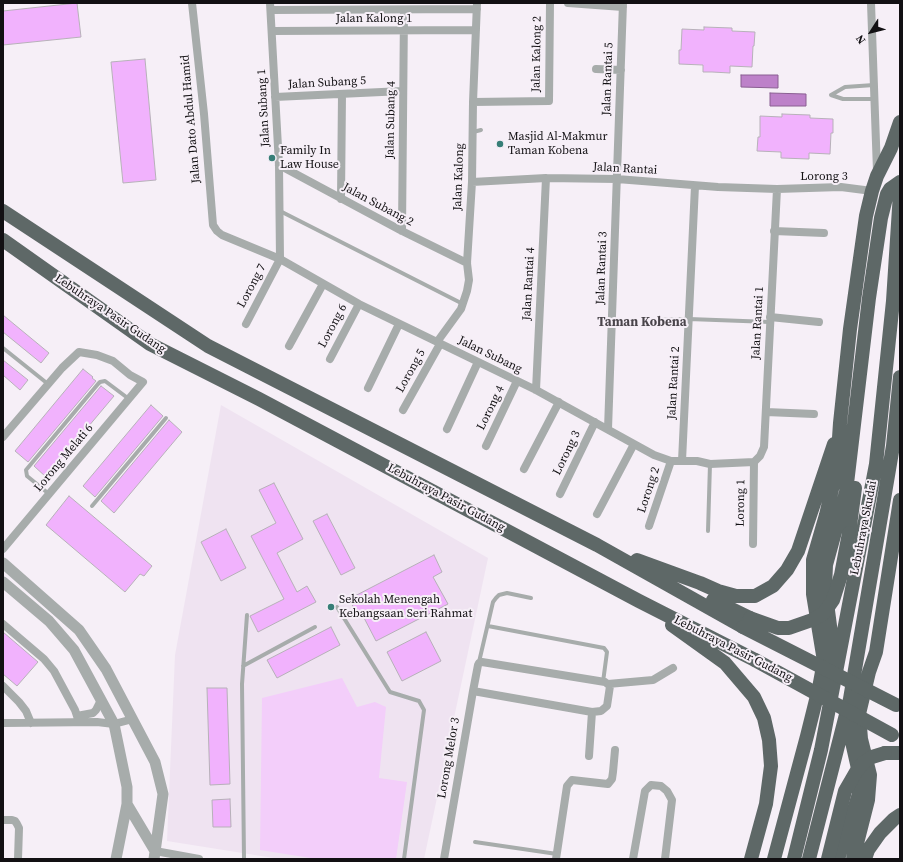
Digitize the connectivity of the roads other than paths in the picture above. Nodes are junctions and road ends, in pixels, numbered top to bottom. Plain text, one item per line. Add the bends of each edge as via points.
1 (192, 3) edge
2 (550, 3) edge
3 (568, 3) edge
4 (623, 5) edge
5 (871, 5) edge
6 (364, 6) edge
7 (477, 6) edge
8 (270, 7) edge
9 (404, 10) junction
10 (404, 30) junction
11 (476, 30) junction
12 (272, 31) junction
13 (596, 69) dead end
14 (621, 70) junction
15 (874, 85) junction
16 (403, 91) junction
17 (342, 94) junction
18 (275, 97) junction
19 (875, 99) junction
20 (473, 102) junction
21 (900, 122) edge
22 (279, 165) junction
23 (877, 176) junction
24 (546, 178) junction
25 (617, 179) junction
26 (472, 182) junction
27 (900, 182) edge
28 (695, 186) junction
29 (776, 189) junction
30 (872, 191) junction
31 (900, 193) edge
32 (341, 198) junction
33 (886, 199) junction
34 (279, 211) junction
35 (3, 212) edge
36 (217, 231) joint
37 (402, 231) junction
38 (774, 231) junction
39 (824, 233) dead end
40 (3, 240) edge
41 (280, 259) junction
42 (467, 263) junction
43 (323, 284) junction
44 (359, 304) junction
45 (463, 305) junction
46 (689, 319) junction
47 (654, 320) dead end
48 (770, 320) junction
49 (819, 322) dead end
50 (246, 324) dead end
51 (400, 324) junction
52 (439, 343) junction
53 (289, 346) dead end
54 (3, 348) edge
55 (330, 359) dead end
56 (478, 362) junction
57 (900, 377) edge
58 (517, 381) junction
59 (48, 385) junction
60 (368, 388) dead end
61 (536, 390) junction
62 (129, 399) junction
63 (559, 402) junction
64 (403, 410) dead end
65 (766, 412) junction
66 (814, 414) dead end
67 (166, 418) dead end
68 (595, 422) junction
69 (840, 423) junction
70 (447, 429) dead end
71 (608, 429) junction
72 (3, 437) edge
73 (634, 444) junction
74 (486, 446) dead end
75 (757, 459) junction
76 (671, 461) junction
77 (682, 461) junction
78 (710, 464) junction
79 (524, 469) dead end
80 (49, 494) junction
81 (560, 494) dead end
82 (900, 501) edge
83 (92, 506) dead end
84 (597, 514) dead end
85 (649, 526) dead end
86 (708, 531) dead end
87 (753, 544) dead end
88 (597, 545) junction
89 (3, 549) edge
90 (3, 563) edge
91 (3, 582) edge
92 (531, 598) dead end
93 (639, 601) junction
94 (337, 607) dead end
95 (247, 615) dead end
96 (747, 622) junction
97 (3, 624) edge
98 (488, 626) junction
99 (315, 627) dead end
100 (479, 663) junction
101 (243, 666) junction
102 (673, 668) dead end
103 (834, 682) junction
104 (606, 683) junction
105 (3, 686) edge
106 (473, 691) junction
107 (850, 698) junction
108 (101, 700) junction
109 (898, 706) edge
110 (592, 712) junction
111 (78, 719) junction
112 (133, 719) junction
113 (3, 723) edge
114 (31, 723) junction
115 (114, 724) junction
116 (896, 737) edge
117 (615, 750) dead end
118 (900, 753) edge
119 (589, 756) dead end
120 (127, 804) junction
121 (900, 816) edge
122 (3, 820) edge
123 (475, 842) dead end
124 (155, 855) edge
125 (556, 857) edge
126 (18, 859) edge
127 (116, 859) edge
128 (199, 859) edge
129 (244, 859) edge
130 (404, 859) edge
131 (444, 859) edge
132 (634, 859) edge
133 (665, 859) edge
134 (752, 859) edge
135 (774, 859) edge
136 (794, 859) edge
137 (809, 859) edge
138 (828, 859) edge
139 (838, 859) edge
140 (853, 859) edge
141 (865, 859) edge

1 - 36 street, Jalan Dato Abdul Hamid via 213,225
2 - 20 street, Jalan Kalong 2 via 549,101
3 - 4 street
4 - 14 street, Jalan Rantai 5
5 - 15 street
6 - 8 street, Jalan Kalong 1
6 - 9 street, Jalan Kalong 1
7 - 9 street, Jalan Kalong 1
7 - 11 street, Jalan Kalong
8 - 12 street, Jalan Subang 1
9 - 10 street, Jalan Subang 4
10 - 11 street, Jalan Kalong 1
10 - 12 street, Jalan Kalong 1
10 - 16 street, Jalan Subang 4
11 - 20 street, Jalan Kalong
12 - 18 street, Jalan Subang 1
13 - 14 street
14 - 25 street, Jalan Rantai 5
15 - 19 street
15 - 19 lane via 845,87 831,95 843,99
16 - 17 street, Jalan Subang 5
16 - 37 street, Jalan Subang 4
17 - 18 street, Jalan Subang 5
17 - 32 street
18 - 22 street, Jalan Subang 1
19 - 23 street
20 - 26 street, Jalan Kalong via 477,131
21 - 23 highway via 892,148
22 - 32 street, Jalan Subang 2
22 - 34 street, Jalan Subang 1
23 - 30 highway
24 - 25 street, Jalan Rantai
24 - 26 street, Jalan Rantai
24 - 61 street, Jalan Rantai 4
25 - 28 street, Jalan Rantai
25 - 71 street, Jalan Rantai 3
26 - 42 street, Jalan Kalong
27 - 33 highway via 890,189
28 - 29 street, Jalan Rantai
28 - 46 street, Jalan Rantai 2
29 - 30 street, Lorong 3 via 841,188
29 - 38 street, Jalan Rantai 1
30 - 69 highway via 859,257
31 - 103 highway, Lebuhraya Skudai via 893,301 876,464
32 - 37 street, Jalan Subang 2
33 - 96 highway, bridge via 866,405 849,533 833,600 824,613 789,628
33 - 103 highway via 871,287 846,492 826,565 825,588 834,649
34 - 41 street, Jalan Subang 1
34 - 45 lane
35 - 88 highway, Lebuhraya Pasir Gudang via 208,346
36 - 41 street, Jalan Subang
37 - 42 street, Jalan Subang 2
38 - 39 street
38 - 48 street, Jalan Rantai 1
40 - 93 highway, Lebuhraya Pasir Gudang via 150,344
41 - 43 street, Jalan Subang
41 - 50 street, Lorong 7
42 - 45 street, Jalan Kalong via 469,280
43 - 44 street, Jalan Subang
43 - 53 street
44 - 51 street, Jalan Subang
44 - 55 street, Lorong 6
45 - 52 street, Jalan Kalong
46 - 47 lane
46 - 48 lane
46 - 77 street, Jalan Rantai 2
48 - 49 street
48 - 65 street, Jalan Rantai 1
51 - 52 street, Jalan Subang
51 - 60 street
52 - 56 street, Jalan Subang
52 - 64 street, Lorong 5
54 - 59 lane
56 - 58 street, Jalan Subang
56 - 70 street
57 - 107 highway, Lebuhraya Skudai via 893,446
58 - 61 street, Jalan Subang
58 - 74 street, Lorong 4
59 - 62 street, Lorong Melati 6 via 79,352 97,355 113,361 130,376 143,382
59 - 72 street
61 - 63 street, Jalan Subang
62 - 80 street, Lorong Melati 6
62 - 80 lane via 104,381 98,384 26,470 27,476
63 - 68 street, Jalan Subang
63 - 79 street
65 - 66 street
65 - 75 street, Jalan Rantai 1 via 764,447
67 - 83 lane
68 - 71 street, Jalan Subang
68 - 81 street, Lorong 3
69 - 88 highway via 798,551 787,570 773,586 755,596 736,596
69 - 135 highway via 837,468 813,560 813,594 824,662 809,730
71 - 73 street, Jalan Subang
73 - 76 street, Jalan Subang
73 - 84 street
75 - 78 street, Jalan Subang
75 - 87 street, Lorong 1
76 - 77 street, Jalan Subang
76 - 85 street, Lorong 2
77 - 78 street, Jalan Subang
78 - 86 lane
80 - 89 street, Lorong Melati 6
82 - 140 highway via 876,652 859,714 861,739 870,775 868,800
88 - 96 highway, Lebuhraya Pasir Gudang
90 - 112 street via 79,630 106,669
91 - 108 street via 49,621 74,650
92 - 98 lane via 507,593 499,595 493,602
93 - 116 highway, Lebuhraya Pasir Gudang, bridge via 756,660
93 - 134 highway via 725,663 754,697 764,718 771,766 766,804
94 - 130 lane via 387,689 393,694 419,701 424,710
95 - 101 lane
96 - 109 highway, Lebuhraya Pasir Gudang, bridge
97 - 111 street via 44,659 54,671
98 - 100 lane
98 - 104 lane via 604,648 607,652
99 - 101 lane
100 - 104 street
100 - 106 street, Lorong Melor 3
101 - 129 lane
102 - 104 street via 652,680
103 - 136 highway, Lebuhraya Skudai via 821,750
104 - 110 street via 610,686 607,706 601,711
105 - 114 street via 26,711
106 - 110 street
106 - 131 street, Lorong Melor 3
107 - 137 highway, Lebuhraya Skudai
107 - 139 highway via 852,742 860,773 859,794
108 - 111 street via 94,713
108 - 115 street
110 - 119 street
111 - 114 street
111 - 115 street
112 - 115 street
112 - 124 street via 155,762 163,794
113 - 114 street
115 - 120 street via 127,787
117 - 125 street via 612,779 608,784 572,780 567,786
118 - 138 highway, bridge via 872,757 856,772 845,791
120 - 124 street
120 - 127 street
121 - 141 highway via 880,833
122 - 126 street via 12,820 17,824
123 - 125 lane
124 - 128 street
132 - 133 street via 645,791 651,785 661,786 667,790 672,800

